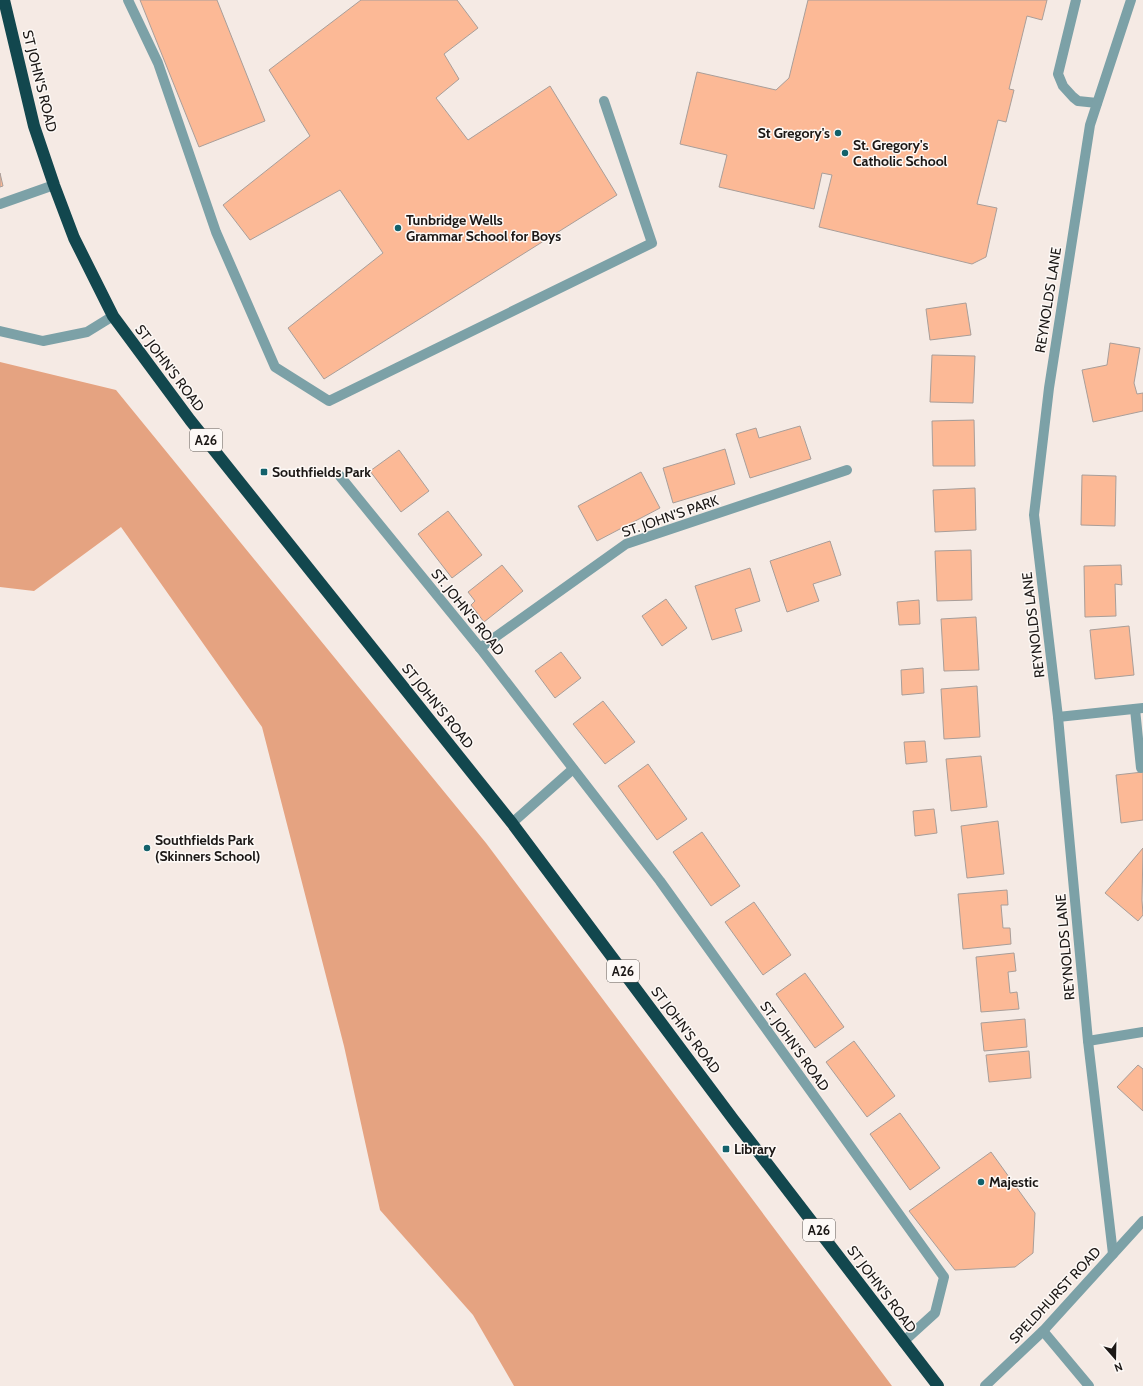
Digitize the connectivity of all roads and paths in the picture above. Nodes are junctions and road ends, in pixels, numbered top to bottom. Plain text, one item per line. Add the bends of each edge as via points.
1 (4, 0) edge
2 (128, 0) edge
3 (1076, 0) edge
4 (1130, 0) edge
5 (604, 101) dead end
6 (1097, 103) junction
7 (54, 185) junction
8 (0, 204) edge
9 (113, 316) junction
10 (0, 331) edge
11 (847, 470) dead end
12 (339, 475) dead end
13 (480, 648) junction
14 (1139, 709) edge
15 (1058, 717) junction
16 (1141, 768) dead end
17 (573, 769) junction
18 (512, 823) junction
19 (1143, 1032) edge
20 (1088, 1041) junction
21 (1143, 1221) edge
22 (1113, 1254) junction
23 (1043, 1331) junction
24 (903, 1342) junction
25 (938, 1386) edge
26 (985, 1386) edge
27 (1089, 1386) edge

1 - 7 highway, ST JOHN'S ROAD / A26 via 34,126
2 - 5 street via 158,63 216,232 275,366 328,402 652,243
3 - 6 street via 1058,74 1063,86 1078,101
4 - 6 street, REYNOLDS LANE
6 - 15 street, REYNOLDS LANE via 1090,125 1060,309 1034,515
7 - 8 street
7 - 9 highway, ST JOHN'S ROAD / A26 via 74,238
9 - 10 street via 86,332 43,341
9 - 18 highway, ST JOHN'S ROAD / A26 via 190,420
11 - 13 street, ST. JOHN'S PARK via 626,544
12 - 13 street, ST. JOHN'S ROAD
13 - 17 street, ST. JOHN'S ROAD
14 - 15 street
14 - 16 street
15 - 20 street, REYNOLDS LANE
17 - 18 street
17 - 24 street, ST. JOHN'S ROAD via 660,881 944,1277 935,1313
18 - 24 highway, ST JOHN'S ROAD / A26
19 - 20 street
20 - 22 street, REYNOLDS LANE
21 - 22 street, SPELDHURST ROAD
22 - 23 street, SPELDHURST ROAD
23 - 26 street, SPELDHURST ROAD
23 - 27 street
24 - 25 highway, ST JOHN'S ROAD / A26

